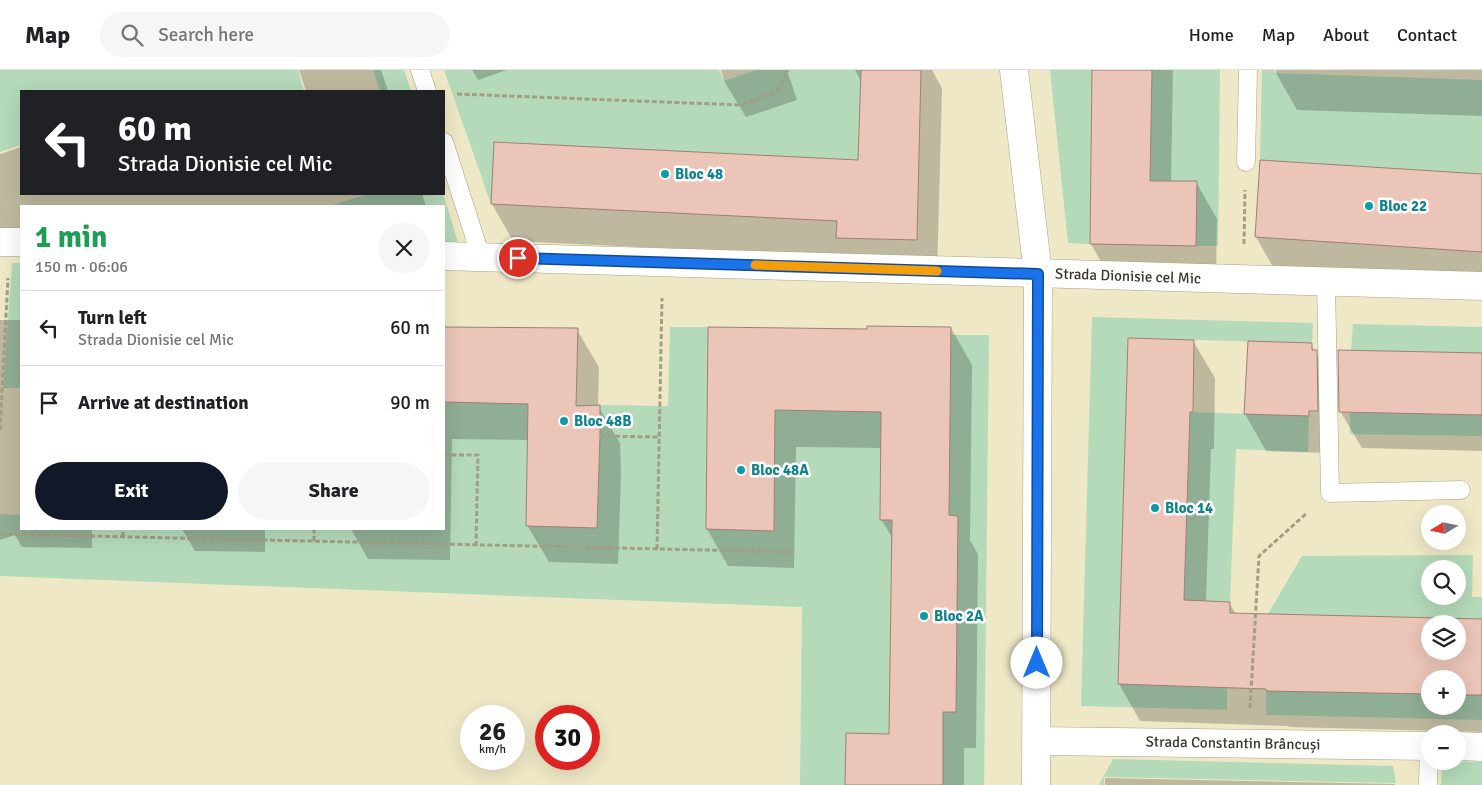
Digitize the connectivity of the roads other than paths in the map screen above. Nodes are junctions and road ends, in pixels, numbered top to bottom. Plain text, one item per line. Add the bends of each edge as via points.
1 (420, 70) edge
2 (1014, 70) edge
3 (1248, 70) edge
4 (427, 90) edge
5 (445, 145) edge
6 (1246, 162) road end
7 (445, 256) edge
8 (481, 257) junction
9 (1038, 274) junction
10 (1326, 282) junction
11 (1482, 286) edge
12 (1461, 490) dead end
13 (1037, 741) junction
14 (1421, 746) edge
15 (1466, 746) edge
16 (1482, 747) edge
17 (1429, 770) edge
18 (1036, 785) edge
19 (1428, 785) edge

1 - 4 lane
2 - 9 street
3 - 6 lane
5 - 8 lane
7 - 8 street, Strada Dionisie cel Mic
8 - 9 street, Strada Dionisie cel Mic
9 - 10 street, Strada Dionisie cel Mic
9 - 13 street
10 - 11 street, Strada Dionisie cel Mic
10 - 12 lane via 1330,493
13 - 14 street, Strada Constantin Brâncuși
13 - 18 street
15 - 16 street
17 - 19 lane

